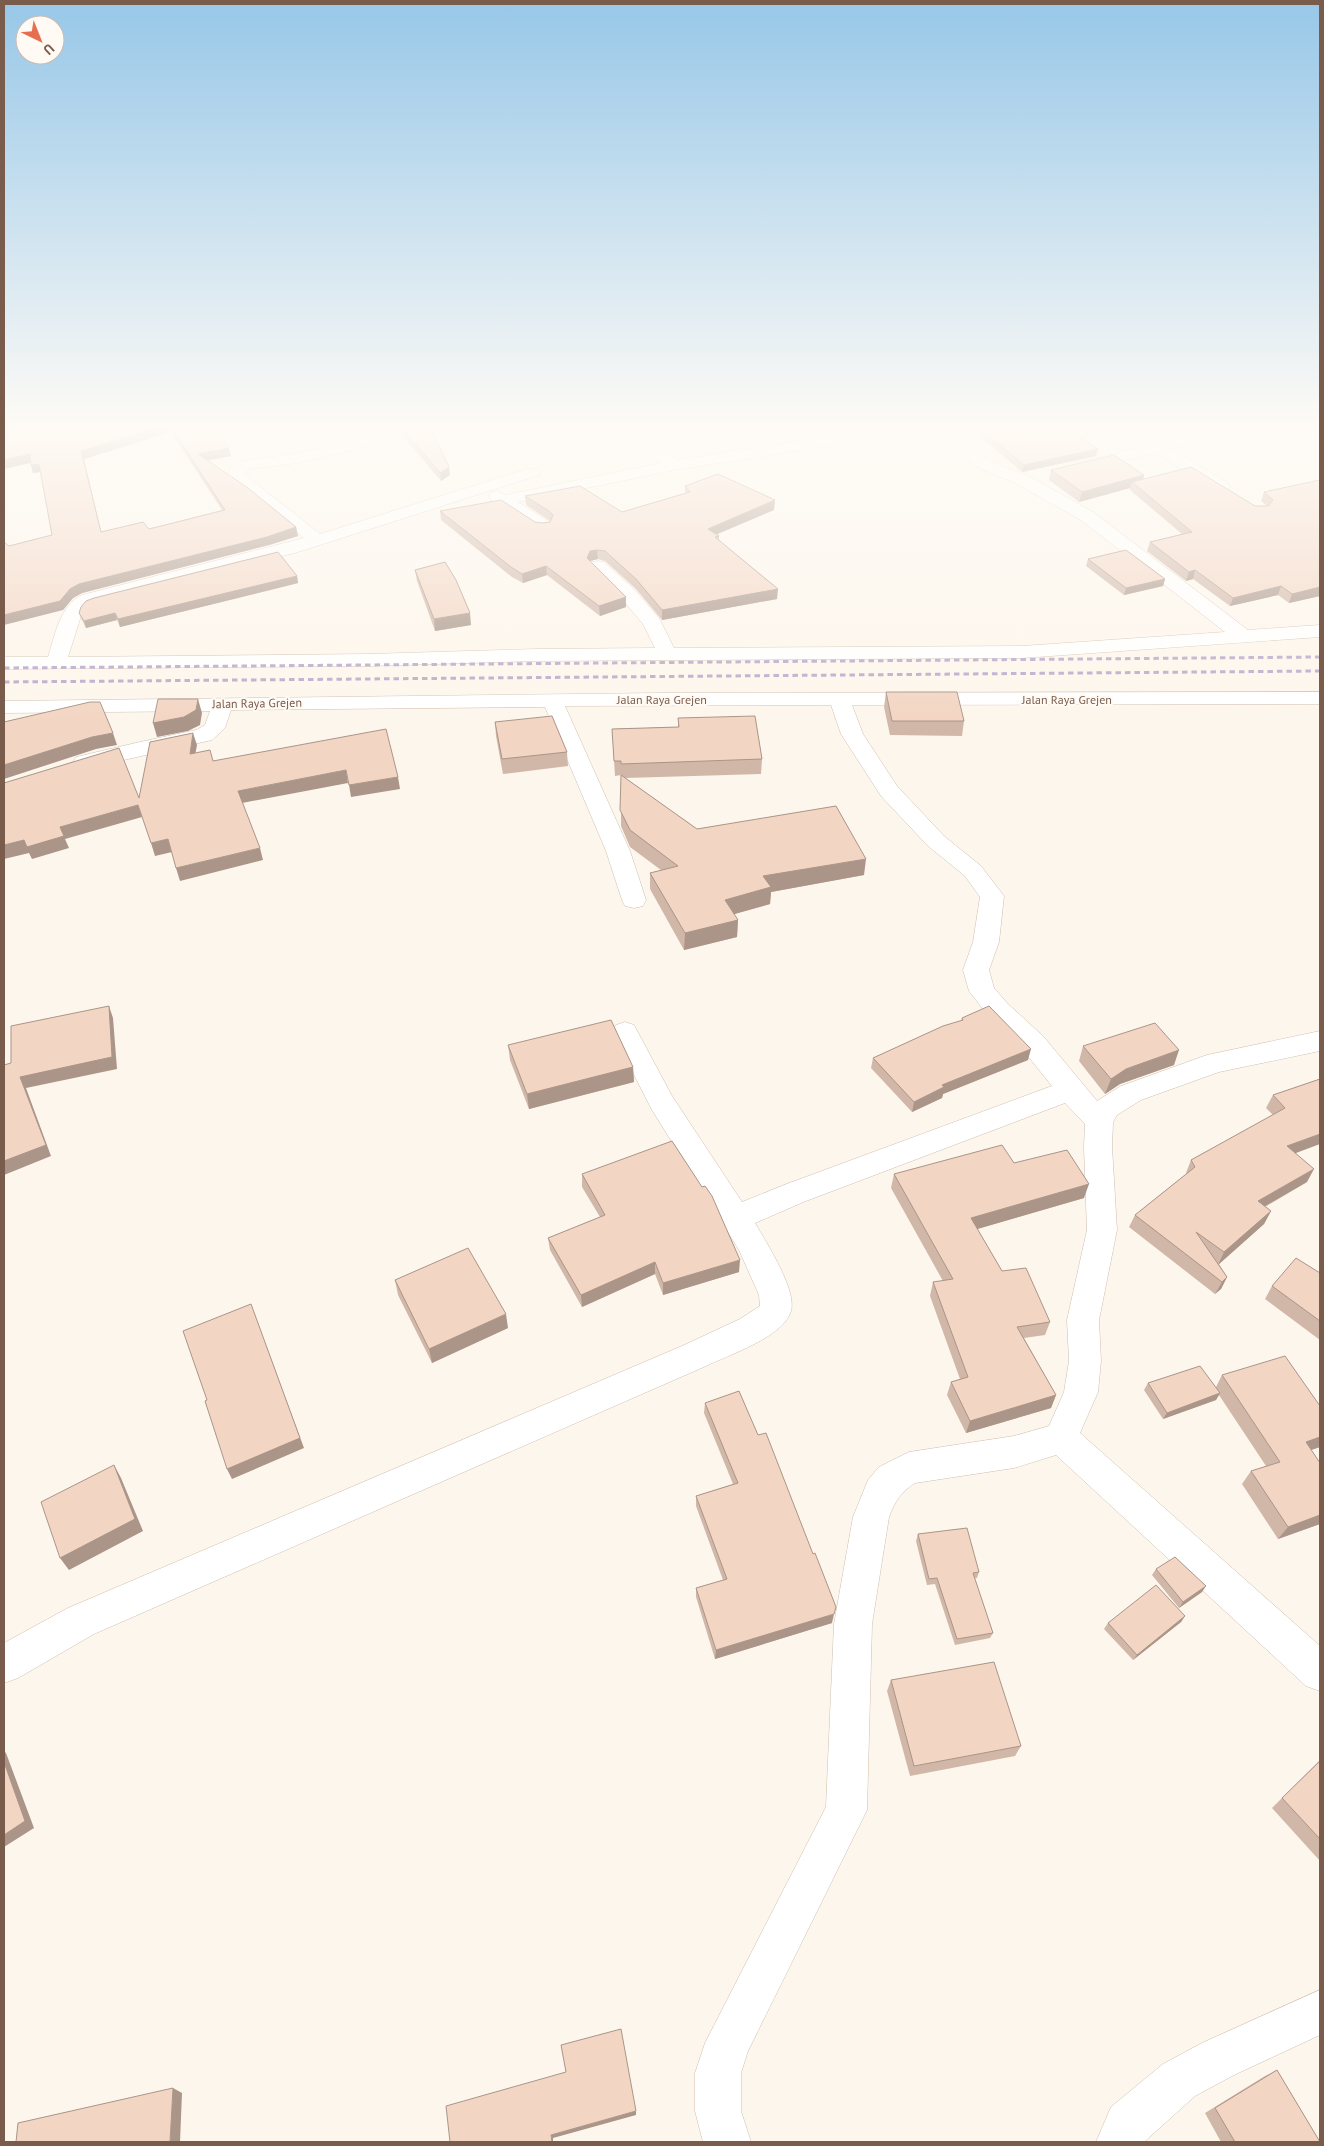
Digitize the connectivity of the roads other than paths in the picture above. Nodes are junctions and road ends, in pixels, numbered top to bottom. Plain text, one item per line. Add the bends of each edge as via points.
1 (296, 523) edge
2 (370, 523) edge
3 (539, 523) edge
4 (1096, 523) edge
5 (543, 526) edge
6 (317, 540) junction
7 (598, 566) edge
8 (1320, 631) edge
9 (1244, 636) junction
10 (667, 654) junction
11 (56, 662) junction
12 (4, 663) edge
13 (1320, 698) edge
14 (839, 699) junction
15 (552, 700) junction
16 (223, 704) junction
17 (4, 707) edge
18 (67, 766) edge
19 (634, 900) dead end
20 (625, 1032) dead end
21 (1320, 1041) edge
22 (1071, 1090) junction
23 (1099, 1121) junction
24 (736, 1218) junction
25 (1061, 1438) junction
26 (4, 1664) edge
27 (1320, 1672) edge
28 (1320, 2012) edge
29 (727, 2142) edge
30 (1120, 2142) edge

1 - 6 street
2 - 6 street
3 - 5 street
4 - 9 street
6 - 11 street via 80,603 73,612
7 - 10 street via 652,622
8 - 9 street
9 - 10 street via 1022,652
10 - 11 street
11 - 12 street
13 - 14 street, Jalan Raya Grejen
14 - 15 street, Jalan Raya Grejen
14 - 22 street via 852,734 889,791 936,841 973,871 992,896 986,942 976,970 982,991 1033,1043
15 - 16 street, Jalan Raya Grejen
15 - 19 street via 618,851
16 - 17 street, Jalan Raya Grejen
16 - 18 street via 214,728 204,735
20 - 24 street via 662,1102
21 - 23 street via 1192,1070 1131,1093 1107,1108
22 - 23 street
22 - 24 street
23 - 25 street via 1102,1230 1083,1320 1085,1361 1081,1392
24 - 26 street via 775,1290 776,1309 764,1322 694,1356 80,1621
25 - 27 street
25 - 29 street via 1014,1452 909,1468 891,1479 880,1492 871,1517 854,1624 846,1810 728,2043 718,2073 718,2111
28 - 30 street via 1179,2080 1128,2124

